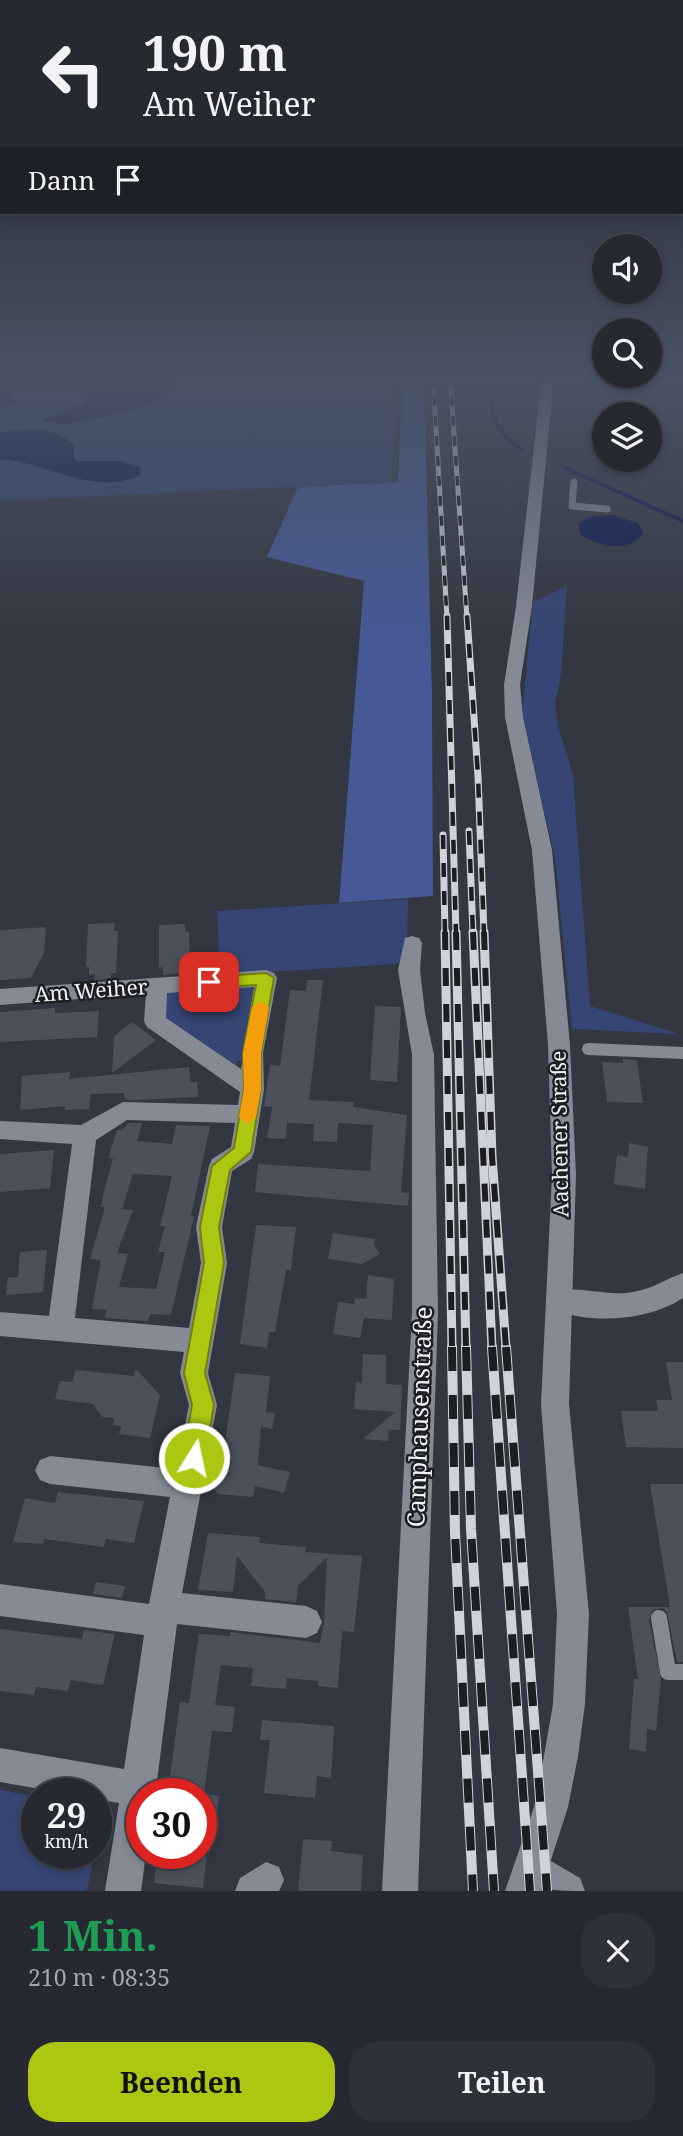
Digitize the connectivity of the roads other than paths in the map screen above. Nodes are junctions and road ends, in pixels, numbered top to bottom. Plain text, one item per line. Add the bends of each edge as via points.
1 (539, 464) edge
2 (574, 482) dead end
3 (607, 509) dead end
4 (412, 943) dead end
5 (157, 986) junction
6 (0, 997) edge
7 (588, 1049) dead end
8 (683, 1053) edge
9 (250, 1102) junction
10 (0, 1130) edge
11 (85, 1135) junction
12 (683, 1284) edge
13 (559, 1301) junction
14 (0, 1324) edge
15 (60, 1331) junction
16 (200, 1341) junction
17 (50, 1469) dead end
18 (190, 1485) junction
19 (1, 1600) edge
20 (163, 1615) junction
21 (659, 1618) dead end
22 (306, 1622) dead end
23 (683, 1672) edge
24 (0, 1765) edge
25 (141, 1778) edge
26 (126, 1787) edge
27 (126, 1869) edge
28 (527, 1879) edge
29 (123, 1891) edge
30 (400, 1891) edge
31 (567, 1891) edge

1 - 13 street, Aachener Straße via 512,685 550,920 564,1175
2 - 3 lane via 572,506
4 - 30 street, Camphausenstraße via 414,1013 423,1055 425,1312
5 - 6 street, Am Weiher
5 - 9 street via 155,1021
5 - 9 street, Am Weiher via 266,978 252,1053
7 - 8 lane
9 - 11 street via 123,1111
9 - 16 street via 242,1152 221,1166 209,1227 214,1263
10 - 11 street
11 - 15 street
12 - 13 street via 666,1297 632,1306
13 - 28 street, Aachener Straße via 555,1404 573,1614 569,1704 551,1807
14 - 15 street
15 - 16 street
16 - 18 street via 194,1373 203,1405
17 - 18 street
18 - 20 street
19 - 20 street
20 - 22 street
20 - 25 street
21 - 23 lane via 668,1672
24 - 26 street
27 - 29 street
28 - 31 street

